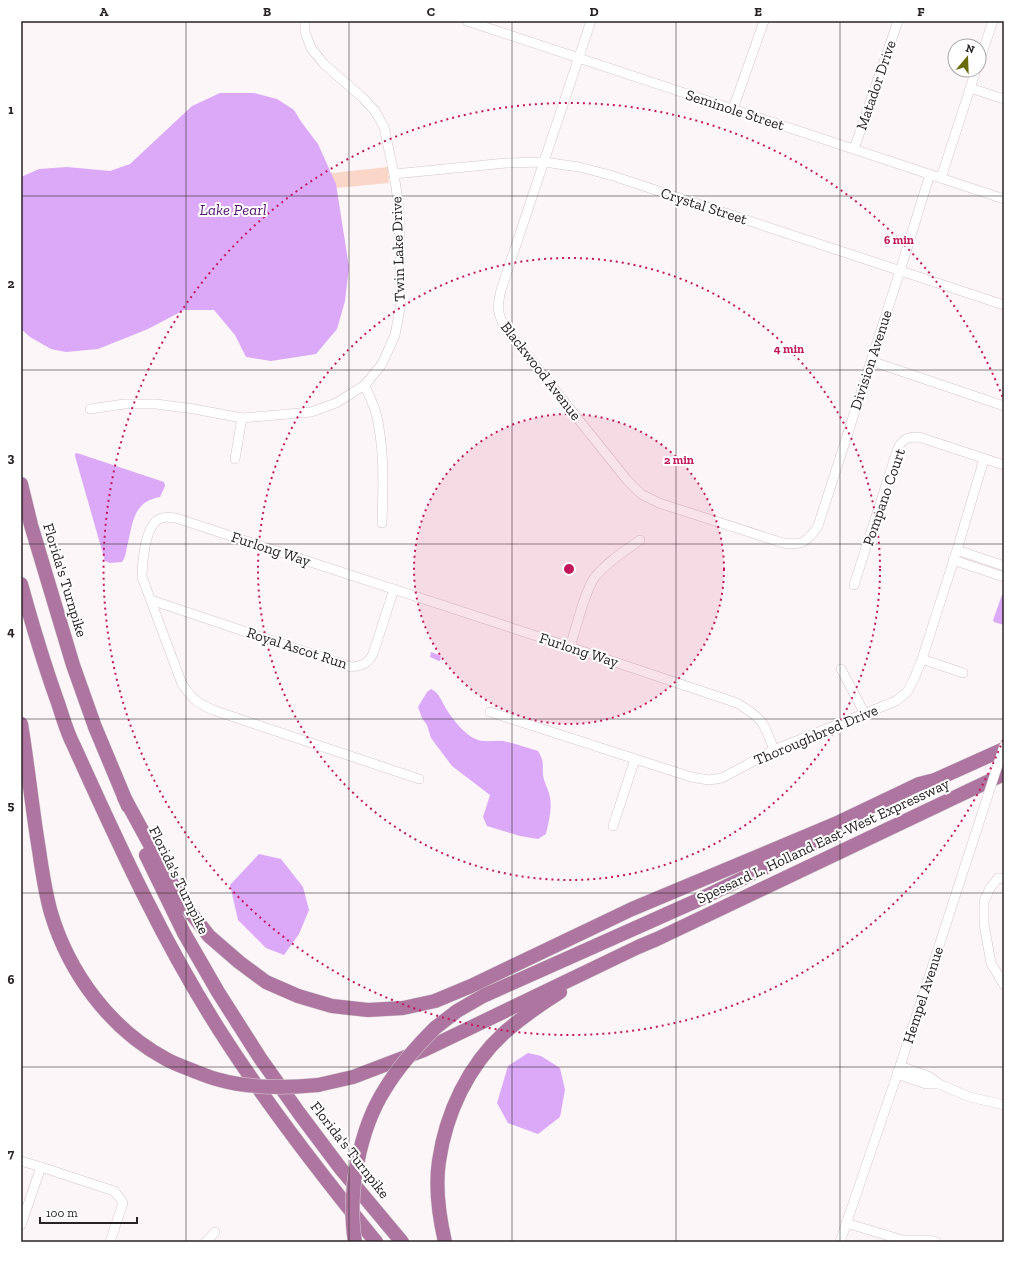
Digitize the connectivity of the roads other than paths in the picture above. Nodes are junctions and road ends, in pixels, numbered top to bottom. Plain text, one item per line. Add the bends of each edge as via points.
1 (305, 21) edge
2 (466, 21) edge
3 (591, 21) edge
4 (764, 21) edge
5 (898, 21) edge
6 (993, 21) edge
7 (987, 39) edge
8 (579, 58) junction
9 (973, 78) edge
10 (970, 88) junction
11 (1004, 99) edge
12 (733, 109) junction
13 (854, 149) junction
14 (544, 162) junction
15 (394, 174) junction
16 (930, 174) junction
17 (941, 178) junction
18 (1004, 199) edge
19 (900, 271) junction
20 (1004, 305) edge
21 (871, 361) junction
22 (365, 385) junction
23 (1004, 406) edge
24 (90, 409) dead end
25 (242, 418) junction
26 (235, 459) dead end
27 (984, 459) junction
28 (1004, 465) edge
29 (21, 484) edge
30 (382, 523) dead end
31 (640, 540) dead end
32 (804, 542) joint
33 (957, 550) junction
34 (953, 560) junction
35 (1004, 566) edge
36 (1004, 577) edge
37 (21, 584) edge
38 (854, 585) dead end
39 (394, 589) junction
40 (151, 600) junction
41 (570, 647) junction
42 (922, 659) junction
43 (841, 670) dead end
44 (964, 673) dead end
45 (490, 712) dead end
46 (865, 714) junction
47 (21, 724) edge
48 (1004, 748) edge
49 (774, 750) junction
50 (635, 759) junction
51 (1004, 774) edge
52 (419, 779) dead end
53 (935, 780) junction
54 (124, 797) junction
55 (613, 826) dead end
56 (1004, 879) edge
57 (657, 940) junction
58 (1004, 985) edge
59 (899, 1070) junction
60 (1004, 1105) edge
61 (21, 1161) edge
62 (41, 1167) junction
63 (846, 1224) junction
64 (21, 1225) edge
65 (216, 1232) dead end
66 (907, 1241) edge
67 (110, 1242) edge
68 (206, 1242) edge
69 (354, 1242) edge
70 (376, 1242) edge
71 (402, 1242) edge
72 (445, 1242) edge
73 (840, 1242) edge
74 (936, 1242) edge

1 - 15 street, Twin Lake Drive via 305,32 311,48 324,64 375,111 384,127
2 - 8 street, Seminole Street
3 - 8 street, Blackwood Avenue
4 - 12 street
5 - 13 street, Matador Drive
6 - 7 street
8 - 12 street, Seminole Street
8 - 14 street, Blackwood Avenue
9 - 10 street
10 - 11 street
10 - 17 street
12 - 13 street, Seminole Street
13 - 16 street, Seminole Street
14 - 15 street, Crystal Street via 506,163
14 - 19 street, Crystal Street via 610,174
14 - 32 street, Blackwood Avenue via 501,290 499,318 506,329 640,494 659,503 782,543 794,545
15 - 22 street, Twin Lake Drive via 399,208 401,303 395,335 382,364
16 - 17 street, Seminole Street
16 - 19 street, Division Avenue
17 - 18 street, Seminole Street
19 - 20 street, Crystal Street
19 - 21 street, Division Avenue
21 - 23 street
21 - 32 street, Division Avenue via 818,526
22 - 25 street, Twin Lake Drive via 336,403 311,412
22 - 30 street via 375,411 384,465
24 - 25 street, Twin Lake Drive via 124,404 156,404
25 - 26 street
27 - 28 street, Pompano Court
27 - 33 street, Thoroughbred Drive
27 - 38 street, Pompano Court via 919,437 909,437 902,442
29 - 54 highway, Florida's Turnpike via 73,665 94,727
31 - 41 street via 606,566 595,578
33 - 34 street, Thoroughbred Drive
33 - 35 street
34 - 36 street
34 - 42 street, Thoroughbred Drive
37 - 70 highway via 47,672 73,746 144,897 183,970 228,1044 274,1112
39 - 40 street, Royal Ascot Run via 369,662 350,667
39 - 40 street, Furlong Way via 166,516 155,521 150,530 142,560 142,577
39 - 41 street, Furlong Way
40 - 52 street, Furlong Way via 182,684 200,705
41 - 49 street, Furlong Way via 737,703 755,714 765,725
42 - 44 street
42 - 46 street, Thoroughbred Drive via 907,692 896,701
43 - 46 street
45 - 50 street, Thoroughbred Drive
46 - 49 street, Thoroughbred Drive
47 - 57 highway, bridge via 43,878 51,912 74,968 96,1000 138,1041 166,1059 194,1071 221,1080 286,1088 318,1085 353,1077 424,1050 638,946
48 - 53 highway, Spessard L. Holland East-West Expressway
48 - 59 street, Hempel Avenue, bridge
49 - 50 street, Thoroughbred Drive via 722,778 709,780 691,777
50 - 55 street
51 - 57 highway, Spessard L. Holland East-West Expressway
53 - 54 highway via 919,784 835,824 632,909 435,1001 403,1008 368,1010 332,1006 298,996 266,982 209,936 167,876
53 - 69 highway, bridge via 925,790 703,897 483,996 435,1028 400,1066 384,1090 372,1116 355,1173 352,1202
54 - 71 highway, Florida's Turnpike via 147,860 218,992 299,1113 341,1169
56 - 58 street via 998,878 984,901 984,924 991,963
57 - 72 highway via 643,950 579,980 530,1012 484,1054 454,1104 445,1131 439,1162 438,1194
59 - 60 street via 926,1084 939,1084 970,1097
59 - 63 street, Hempel Avenue
61 - 62 street
62 - 64 street
62 - 67 street via 114,1191 123,1203
63 - 66 street
63 - 73 street, Hempel Avenue
65 - 68 street
66 - 74 street

